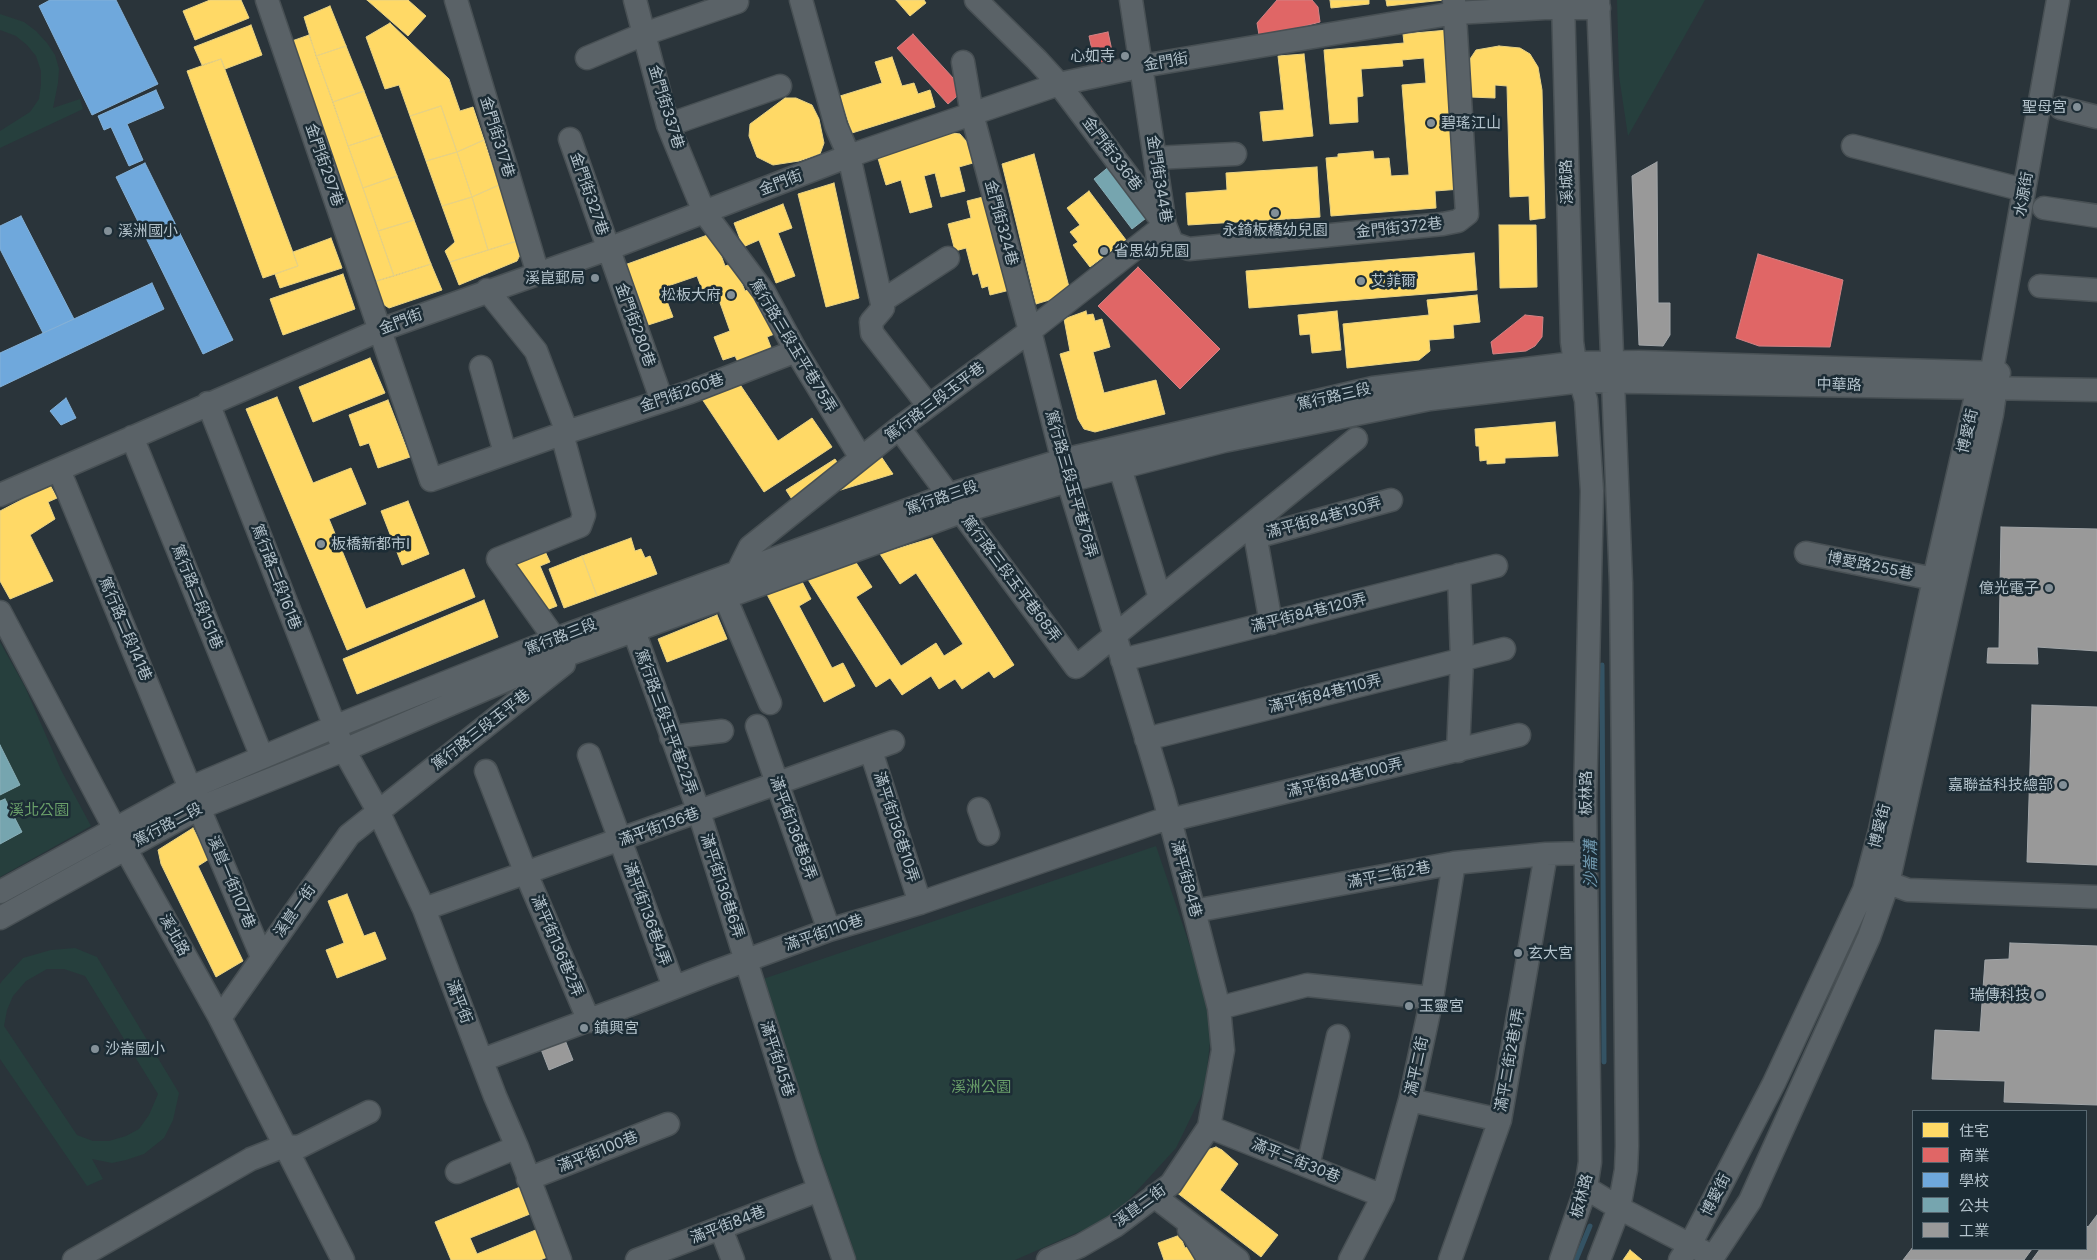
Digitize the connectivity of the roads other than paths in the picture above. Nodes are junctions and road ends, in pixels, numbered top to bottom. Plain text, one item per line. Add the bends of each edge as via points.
1 (268, 0) edge
2 (456, 0) edge
3 (635, 0) edge
4 (801, 0) edge
5 (976, 0) edge
6 (1131, 0) edge
7 (2058, 0) edge
8 (737, 2) dead end
9 (1563, 4) edge
10 (1599, 4) edge
11 (1454, 7) edge
12 (644, 34) junction
13 (587, 58) dead end
14 (963, 62) dead end
15 (1141, 66) junction
16 (1058, 84) junction
17 (780, 86) dead end
18 (2061, 108) dead end
19 (972, 114) junction
20 (2097, 117) edge
21 (668, 125) junction
22 (570, 139) dead end
23 (1853, 146) dead end
24 (1235, 154) dead end
25 (849, 156) junction
26 (1155, 158) junction
27 (2024, 190) junction
28 (2044, 208) dead end
29 (704, 212) junction
30 (2097, 216) edge
31 (1165, 225) junction
32 (1218, 246) joint
33 (608, 249) junction
34 (948, 258) dead end
35 (538, 274) junction
36 (2040, 286) dead end
37 (487, 290) junction
38 (2097, 290) edge
39 (882, 305) junction
40 (380, 330) junction
41 (1030, 331) junction
42 (796, 351) junction
43 (481, 367) dead end
44 (1578, 372) junction
45 (1612, 372) junction
46 (2097, 374) edge
47 (1991, 380) junction
48 (2097, 390) edge
49 (662, 401) junction
50 (208, 403) junction
51 (928, 405) junction
52 (899, 428) junction
53 (565, 433) junction
54 (132, 437) junction
55 (1356, 439) dead end
56 (505, 453) junction
57 (861, 458) junction
58 (1120, 468) junction
59 (59, 470) junction
60 (1066, 470) junction
61 (0, 495) edge
62 (1392, 500) dead end
63 (955, 503) junction
64 (1255, 530) junction
65 (1806, 553) dead end
66 (1496, 566) dead end
67 (738, 572) junction
68 (1459, 576) junction
69 (1934, 579) junction
70 (725, 597) junction
71 (1160, 598) junction
72 (0, 612) edge
73 (1271, 623) junction
74 (634, 632) junction
75 (1114, 636) junction
76 (555, 639) junction
77 (583, 649) junction
78 (1504, 649) dead end
79 (1122, 660) junction
80 (1462, 660) junction
81 (770, 703) dead end
82 (757, 726) dead end
83 (334, 727) junction
84 (722, 731) dead end
85 (1519, 735) dead end
86 (671, 737) junction
87 (1146, 739) junction
88 (893, 742) dead end
89 (344, 750) junction
90 (1458, 750) junction
91 (871, 751) junction
92 (589, 755) dead end
93 (262, 757) junction
94 (486, 770) dead end
95 (777, 784) junction
96 (195, 798) junction
97 (979, 809) dead end
98 (378, 811) junction
99 (699, 812) junction
100 (1170, 820) junction
101 (988, 834) dead end
102 (120, 839) junction
103 (621, 840) junction
104 (1586, 853) junction
105 (1546, 854) junction
106 (1454, 863) junction
107 (525, 871) junction
108 (1867, 874) junction
109 (1888, 882) junction
110 (0, 892) edge
111 (2097, 897) edge
112 (920, 903) junction
113 (424, 909) junction
114 (1194, 911) junction
115 (0, 918) edge
116 (829, 930) junction
117 (262, 957) junction
118 (746, 960) junction
119 (674, 988) junction
120 (1432, 998) junction
121 (1219, 1008) junction
122 (220, 1018) junction
123 (589, 1021) junction
124 (1338, 1036) dead end
125 (482, 1060) junction
126 (1410, 1100) junction
127 (369, 1112) dead end
128 (1500, 1120) junction
129 (668, 1124) dead end
130 (1209, 1127) junction
131 (284, 1146) junction
132 (517, 1147) junction
133 (1308, 1166) junction
134 (457, 1172) dead end
135 (528, 1179) junction
136 (1586, 1188) junction
137 (819, 1190) junction
138 (1154, 1196) junction
139 (1383, 1196) junction
140 (1619, 1208) junction
141 (721, 1229) junction
142 (1685, 1252) edge
143 (1084, 1253) edge
144 (1712, 1259) edge
145 (74, 1260) edge
146 (343, 1260) edge
147 (560, 1260) edge
148 (637, 1260) edge
149 (733, 1260) edge
150 (844, 1260) edge
151 (1048, 1260) edge
152 (1209, 1260) edge
153 (1238, 1260) edge
154 (1350, 1260) edge
155 (1450, 1260) edge
156 (1561, 1260) edge
157 (1598, 1260) edge

1 - 40 street, 金門街297巷
2 - 35 street, 金門街317巷
3 - 12 street, 金門街337巷
4 - 25 street via 836,126
5 - 16 street, 金門街336巷
6 - 15 street, 金門街344巷
7 - 27 street, 水源街
8 - 12 street
9 - 10 street, 金門街
9 - 11 street, 金門街
9 - 44 street, 溪城路 via 1571,332
10 - 45 street
11 - 15 street, 金門街
11 - 32 street, 金門街372巷 via 1467,214 1458,221 1443,224
12 - 13 street
12 - 21 street, 金門街337巷
14 - 19 street, 金門街324巷
15 - 16 street, 金門街
15 - 26 street, 金門街344巷
16 - 19 street, 金門街
16 - 31 street, 金門街336巷
17 - 21 street
18 - 20 street
19 - 25 street, 金門街
19 - 41 street, 金門街324巷
21 - 29 street, 金門街337巷
22 - 33 street, 金門街327巷
23 - 27 street
24 - 26 street
25 - 29 street, 金門街
25 - 39 street
26 - 31 street, 金門街344巷
27 - 47 street, 水源街
28 - 30 street
29 - 33 street, 金門街
29 - 42 street, 篤行路三段玉平巷75弄 via 764,292
31 - 32 street, 金門街344巷 via 1172,243 1189,249
31 - 41 street, 篤行路三段玉平巷
33 - 35 street, 金門街
33 - 49 street, 金門街280巷
34 - 39 street
35 - 37 street, 金門街
36 - 38 street
37 - 40 street, 金門街
37 - 53 street via 536,351
39 - 51 street via 871,322 872,333
40 - 50 street, 金門街
40 - 56 street, 金門街260巷 via 431,480
41 - 51 street, 篤行路三段玉平巷
41 - 60 street, 篤行路三段玉平巷76弄
42 - 49 street, 金門街260巷
42 - 57 street, 篤行路三段玉平巷75弄
43 - 56 street
44 - 45 street, 中華路
44 - 58 street, 篤行路三段 via 1224,441
44 - 60 street, 篤行路三段 via 1372,388
44 - 104 street, 板林路 via 1586,400 1592,491
45 - 47 street, 中華路
45 - 140 street via 1621,583 1626,971 1626,1170
46 - 47 street, 中華路
47 - 48 street, 中華路
47 - 69 street, 博愛街 via 1975,400
47 - 109 street, 博愛街 via 1992,414
49 - 53 street, 金門街260巷
50 - 54 street, 金門街
50 - 83 street, 篤行路二段161巷
51 - 52 street, 篤行路三段玉平巷
52 - 57 street, 篤行路三段玉平巷
52 - 63 street, 篤行路三段玉平巷68弄
53 - 56 street, 金門街260巷
53 - 76 street via 584,515 580,526 498,559
54 - 59 street, 金門街
54 - 93 street, 篤行路二段151巷
55 - 64 street
57 - 67 street, 篤行路三段玉平巷 via 750,547
58 - 60 street, 篤行路三段
58 - 71 street
59 - 61 street, 金門街
59 - 96 street, 篤行路二段141巷
60 - 63 street, 篤行路三段
60 - 75 street, 篤行路三段玉平巷76弄
62 - 64 street, 滿平街84巷130弄
63 - 67 street, 篤行路三段
63 - 70 street, 篤行路三段
63 - 75 street, 篤行路三段玉平巷68弄 via 1076,667
64 - 71 street
64 - 73 street, 滿平街84巷130弄
65 - 69 street, 博愛路255巷
66 - 68 street, 滿平街84巷120弄
67 - 70 street, 篤行路三段玉平巷
67 - 76 street, 篤行路三段
68 - 73 street, 滿平街84巷120弄
68 - 80 street
69 - 108 street, 博愛街 via 1880,830
70 - 74 street, 篤行路三段
70 - 81 street
71 - 75 street
72 - 102 street, 溪北路
73 - 79 street, 滿平街84巷120弄
74 - 77 street, 篤行路三段
74 - 86 street, 篤行路三段玉平巷22弄
75 - 79 street, 滿平街84巷
76 - 83 street, 篤行路三段
77 - 89 street, 篤行路三段
77 - 98 street, 篤行路三段玉平巷
78 - 80 street, 滿平街84巷110弄
79 - 87 street, 滿平街84巷
80 - 87 street, 滿平街84巷110弄
80 - 90 street
82 - 95 street, 滿平街136巷8弄
83 - 89 street, 篤行路二段161巷
83 - 93 street, 篤行路二段
84 - 86 street
85 - 90 street, 滿平街84巷100弄
86 - 99 street, 篤行路三段玉平巷22弄
87 - 100 street, 滿平街84巷
88 - 91 street, 滿平街136巷
89 - 96 street, 篤行路二段
89 - 98 street, 滿平街
90 - 100 street, 滿平街84巷100弄
91 - 95 street, 滿平街136巷
91 - 112 street, 滿平街136巷10弄
92 - 103 street, 滿平街136巷4弄
93 - 96 street, 篤行路二段
94 - 107 street, 滿平街136巷2弄
95 - 99 street, 滿平街136巷
95 - 116 street, 滿平街136巷8弄
96 - 102 street, 篤行路二段
96 - 117 street, 溪崑一街107巷
97 - 101 street
98 - 113 street, 滿平街
98 - 117 street, 溪崑一街 via 348,835
99 - 103 street, 滿平街136巷
99 - 118 street, 滿平街136巷6弄
100 - 112 street, 滿平街110巷 via 1159,821
100 - 114 street, 滿平街84巷
102 - 110 street, 篤行路二段
102 - 115 street, 篤行路二段
102 - 122 street, 溪北路
103 - 107 street, 滿平街136巷
103 - 119 street, 滿平街136巷4弄
104 - 105 street, 滿平二街2巷
104 - 136 street, 板林路 via 1590,1162
105 - 106 street, 滿平二街2巷
105 - 128 street, 滿平二街2巷1弄
106 - 114 street, 滿平二街2巷
106 - 120 street, 滿平二街
107 - 113 street, 滿平街136巷
107 - 123 street, 滿平街136巷2弄
108 - 109 street
108 - 142 street, 博愛街 via 1864,890 1774,1083
109 - 111 street via 1908,890
109 - 144 street, 博愛街 via 1869,937 1750,1201
112 - 116 street, 滿平街110巷
113 - 125 street, 滿平街
114 - 121 street, 滿平街84巷
116 - 118 street, 滿平街110巷
117 - 122 street, 溪崑一街
118 - 119 street, 滿平街110巷
118 - 137 street, 滿平街45巷
119 - 123 street, 滿平街110巷
120 - 121 street via 1307,985
120 - 126 street, 滿平二街
121 - 130 street, 滿平街84巷 via 1223,1050
122 - 131 street, 溪北路
123 - 125 street, 滿平街110巷
124 - 133 street
125 - 132 street, 滿平街
126 - 128 street
126 - 139 street, 滿平二街
127 - 131 street via 299,1147
128 - 155 street, 滿平二街2巷1弄
129 - 135 street, 滿平街100巷
130 - 133 street, 滿平二街30巷
130 - 138 street, 溪崑二街 via 1171,1184
131 - 145 street via 251,1159
131 - 146 street, 溪北路
132 - 134 street
132 - 135 street, 滿平街
133 - 139 street, 滿平二街30巷
135 - 147 street, 滿平街
136 - 140 street
136 - 156 street, 板林路
137 - 141 street, 滿平街84巷
137 - 150 street, 滿平街45巷
138 - 143 street, 溪崑二街
138 - 152 street via 1194,1235
138 - 153 street
139 - 154 street, 滿平二街
140 - 142 street
140 - 157 street
141 - 148 street, 滿平街84巷
141 - 149 street
142 - 144 street
143 - 151 street, 溪崑二街

